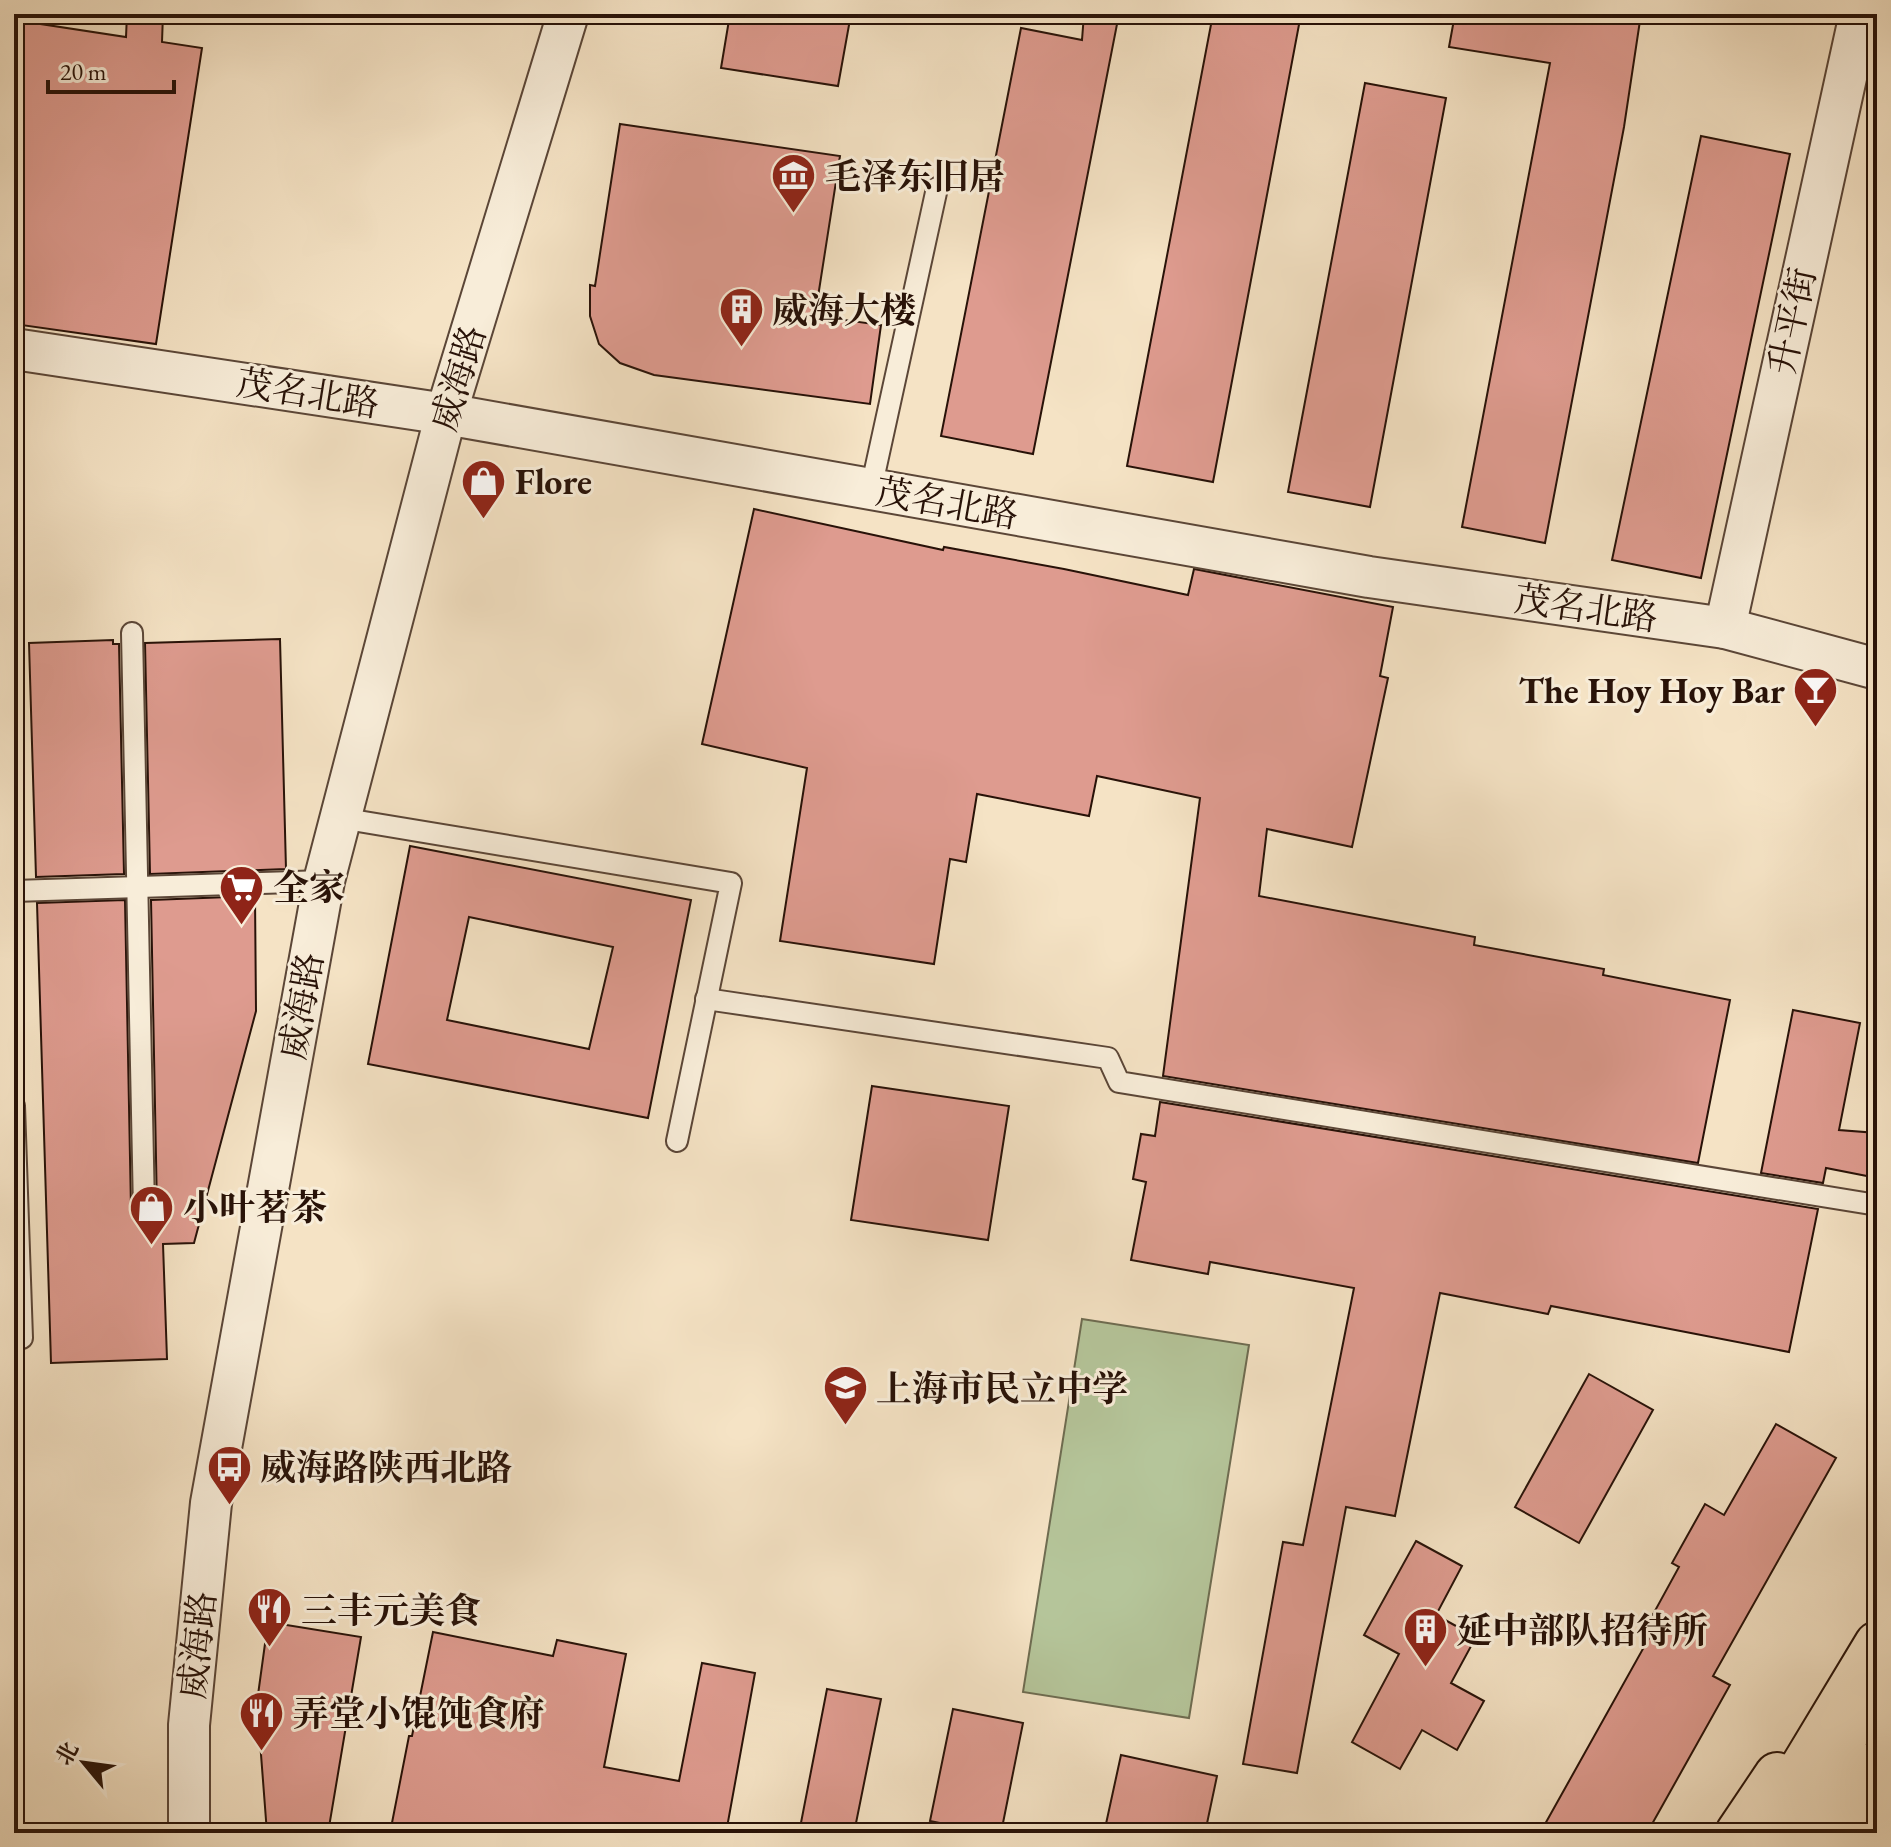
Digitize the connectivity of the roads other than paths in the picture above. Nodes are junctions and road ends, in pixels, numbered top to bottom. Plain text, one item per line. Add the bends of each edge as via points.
1 (568, 14) edge
2 (1860, 14) edge
3 (937, 188) dead end
4 (14, 349) edge
5 (446, 414) junction
6 (871, 489) junction
7 (1725, 628) junction
8 (132, 633) dead end
9 (1877, 669) edge
10 (340, 818) junction
11 (324, 881) junction
12 (137, 887) junction
13 (14, 891) edge
14 (706, 999) junction
15 (14, 1106) edge
16 (677, 1141) dead end
17 (1877, 1205) edge
18 (144, 1209) dead end
19 (22, 1338) dead end
20 (1877, 1627) edge
21 (1877, 1644) edge
22 (1877, 1674) edge
23 (1877, 1763) edge
24 (189, 1833) edge
25 (1738, 1833) edge
26 (1763, 1833) edge
27 (1796, 1833) edge
28 (1840, 1833) edge

1 - 5 street, 威海路
2 - 7 street, 升平街
3 - 6 lane
4 - 5 street, 茂名北路
5 - 6 street, 茂名北路
5 - 10 street, 威海路
6 - 7 street, 茂名北路 via 1369,577
7 - 9 street, 茂名北路
8 - 12 lane
10 - 11 street, 威海路
10 - 14 lane via 731,883
11 - 12 lane
11 - 24 street, 威海路 via 211,1503 189,1725
12 - 13 lane
12 - 18 lane
14 - 16 lane
14 - 17 lane via 1108,1058 1119,1082
15 - 19 lane
20 - 25 main road
21 - 26 main road
22 - 27 main road
23 - 28 main road

